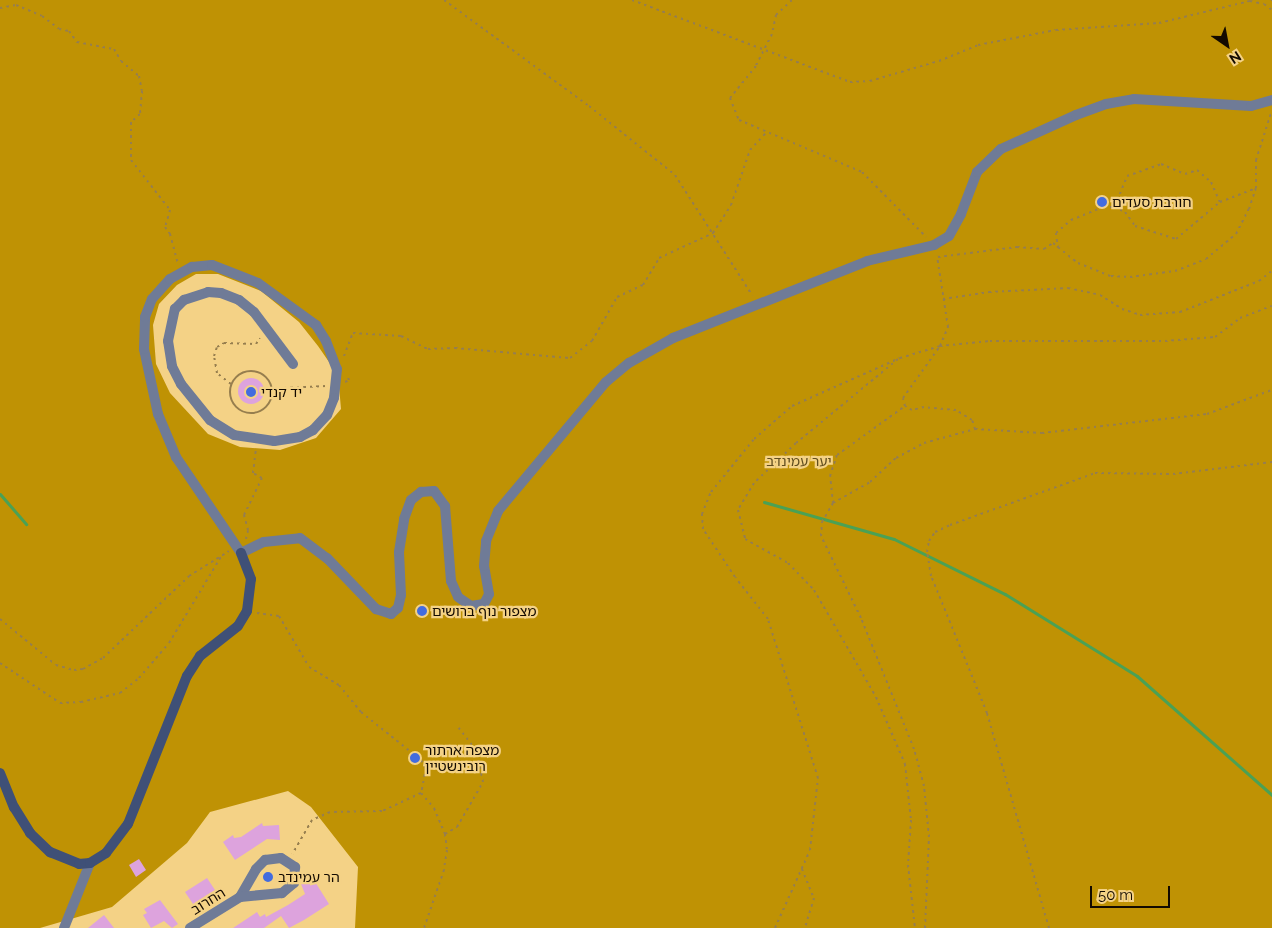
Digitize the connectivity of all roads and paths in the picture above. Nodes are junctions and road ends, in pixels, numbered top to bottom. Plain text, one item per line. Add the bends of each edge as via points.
1 (444, 0) edge
2 (632, 0) edge
3 (792, 0) edge
4 (0, 8) edge
5 (1272, 10) edge
6 (763, 51) junction
7 (1272, 100) edge
8 (1272, 110) edge
9 (766, 133) junction
10 (1256, 188) junction
11 (1220, 202) junction
12 (1114, 207) junction
13 (714, 233) junction
14 (934, 245) junction
15 (1058, 248) junction
16 (937, 257) junction
17 (178, 262) dead end
18 (1272, 271) edge
19 (942, 299) junction
20 (757, 303) junction
21 (1272, 306) edge
22 (266, 328) junction
23 (940, 346) junction
24 (900, 358) junction
25 (342, 360) dead end
26 (293, 364) dead end
27 (344, 367) dead end
28 (231, 384) junction
29 (337, 385) junction
30 (1272, 390) edge
31 (271, 399) junction
32 (906, 406) junction
33 (975, 429) junction
34 (257, 440) junction
35 (1272, 462) edge
36 (833, 503) junction
37 (247, 535) dead end
38 (240, 550) junction
39 (222, 555) junction
40 (248, 611) junction
41 (0, 619) edge
42 (0, 663) edge
43 (458, 727) dead end
44 (0, 773) edge
45 (421, 793) junction
46 (445, 834) junction
47 (288, 861) junction
48 (90, 863) junction
49 (802, 869) junction
50 (240, 897) junction
51 (64, 928) edge
52 (190, 928) edge
53 (424, 928) edge
54 (775, 928) edge
55 (805, 928) edge
56 (915, 928) edge
57 (925, 928) edge
58 (1049, 928) edge

1 - 13 path via 675,175
2 - 6 path
3 - 6 path via 776,15
4 - 17 path via 16,5 42,16 59,29 69,31 77,42 114,49 121,61 139,76 142,91 140,114 131,122 131,160 170,210 165,227
5 - 6 path via 1264,4 1250,1 1159,23 1056,30 978,45 939,61 870,81 850,82
6 - 9 path via 756,66 730,98 739,120
7 - 14 street via 1251,106 1134,99 1106,104 1076,115 1001,149 977,172 962,214 948,236
8 - 10 path via 1256,160
9 - 13 path via 750,150 731,205
9 - 14 path via 862,172
10 - 11 path
10 - 15 path via 1249,209 1227,244 1206,259 1175,271 1111,276 1078,263
11 - 12 path via 1176,239 1135,226 1125,212
11 - 12 path via 1211,182 1197,170 1185,174 1161,164 1127,176
12 - 15 path via 1104,207 1071,220 1056,233
13 - 20 path
13 - 25 path via 659,258 643,285 617,297 592,340 570,358 512,351 428,349 402,336 353,334
14 - 16 path
14 - 20 street via 867,261
15 - 16 path via 1053,243 1044,249 1017,247
16 - 19 path
18 - 19 path via 1259,281 1180,312 1140,315 1122,309 1100,295 1068,288 989,292
19 - 23 path via 948,326
20 - 38 street via 673,338 629,363 606,382 498,511 486,541 484,566 489,594 484,604 471,606 458,597 451,581 445,506 434,491 421,492 411,500 404,519 399,552 401,595 398,608 391,614 376,609 327,558 300,538 264,542
21 - 23 path via 1240,318 1215,336 1165,341 990,341
22 - 26 street
22 - 28 path via 256,344 224,343 217,347 214,356 217,373
22 - 34 street via 238,300 221,292 208,292 184,300 175,310 169,328 172,366 196,404 210,420 234,435
23 - 24 path
23 - 32 path via 903,398
24 - 49 path via 792,406 754,439 710,492 702,514 703,529 768,619 818,778 810,850
24 - 56 path via 796,443 754,483 738,510 745,539 788,563 814,590 876,697 905,764 911,820 908,865
27 - 29 path via 349,380
28 - 31 path via 240,373 255,371 267,378
28 - 31 path via 233,404 243,412 263,410
29 - 31 path via 284,388
29 - 34 street via 327,415 313,430 300,437
29 - 38 street via 334,356 316,325 258,283 222,267 192,267 170,280 152,299 145,317 144,349 158,414 176,457
30 - 33 path via 1207,414 1042,433
32 - 33 path via 912,410 924,406 956,410 972,420
32 - 36 path via 838,455 830,476
33 - 36 path via 917,446 896,458 870,482
34 - 37 path via 253,473 262,478 244,515
35 - 58 path via 1262,466 1173,474 1095,473 950,525 935,532 929,541 927,552 931,576 987,713
36 - 57 path via 822,522 821,536 894,694 924,786 929,837
38 - 39 path
38 - 40 main road via 251,579
39 - 41 path via 189,576 103,658 83,669 56,665
39 - 42 path via 169,643 139,678 120,692 81,702 60,703
40 - 45 path via 279,616 309,667 339,685 360,712 421,760 426,768
40 - 48 main road via 238,626 211,646 192,666 128,824 106,853
43 - 46 path via 476,750 484,782 457,827
44 - 48 main road via 14,807 30,833 50,852 66,860
45 - 46 path via 434,808
45 - 47 path via 382,812 330,812 312,820
46 - 53 path via 444,870
47 - 50 street, החרוב via 274,858 263,862
47 - 50 street, החרוב via 296,874 288,890 273,896
48 - 51 street
49 - 54 path
49 - 55 path via 814,898
50 - 52 street, החרוב

